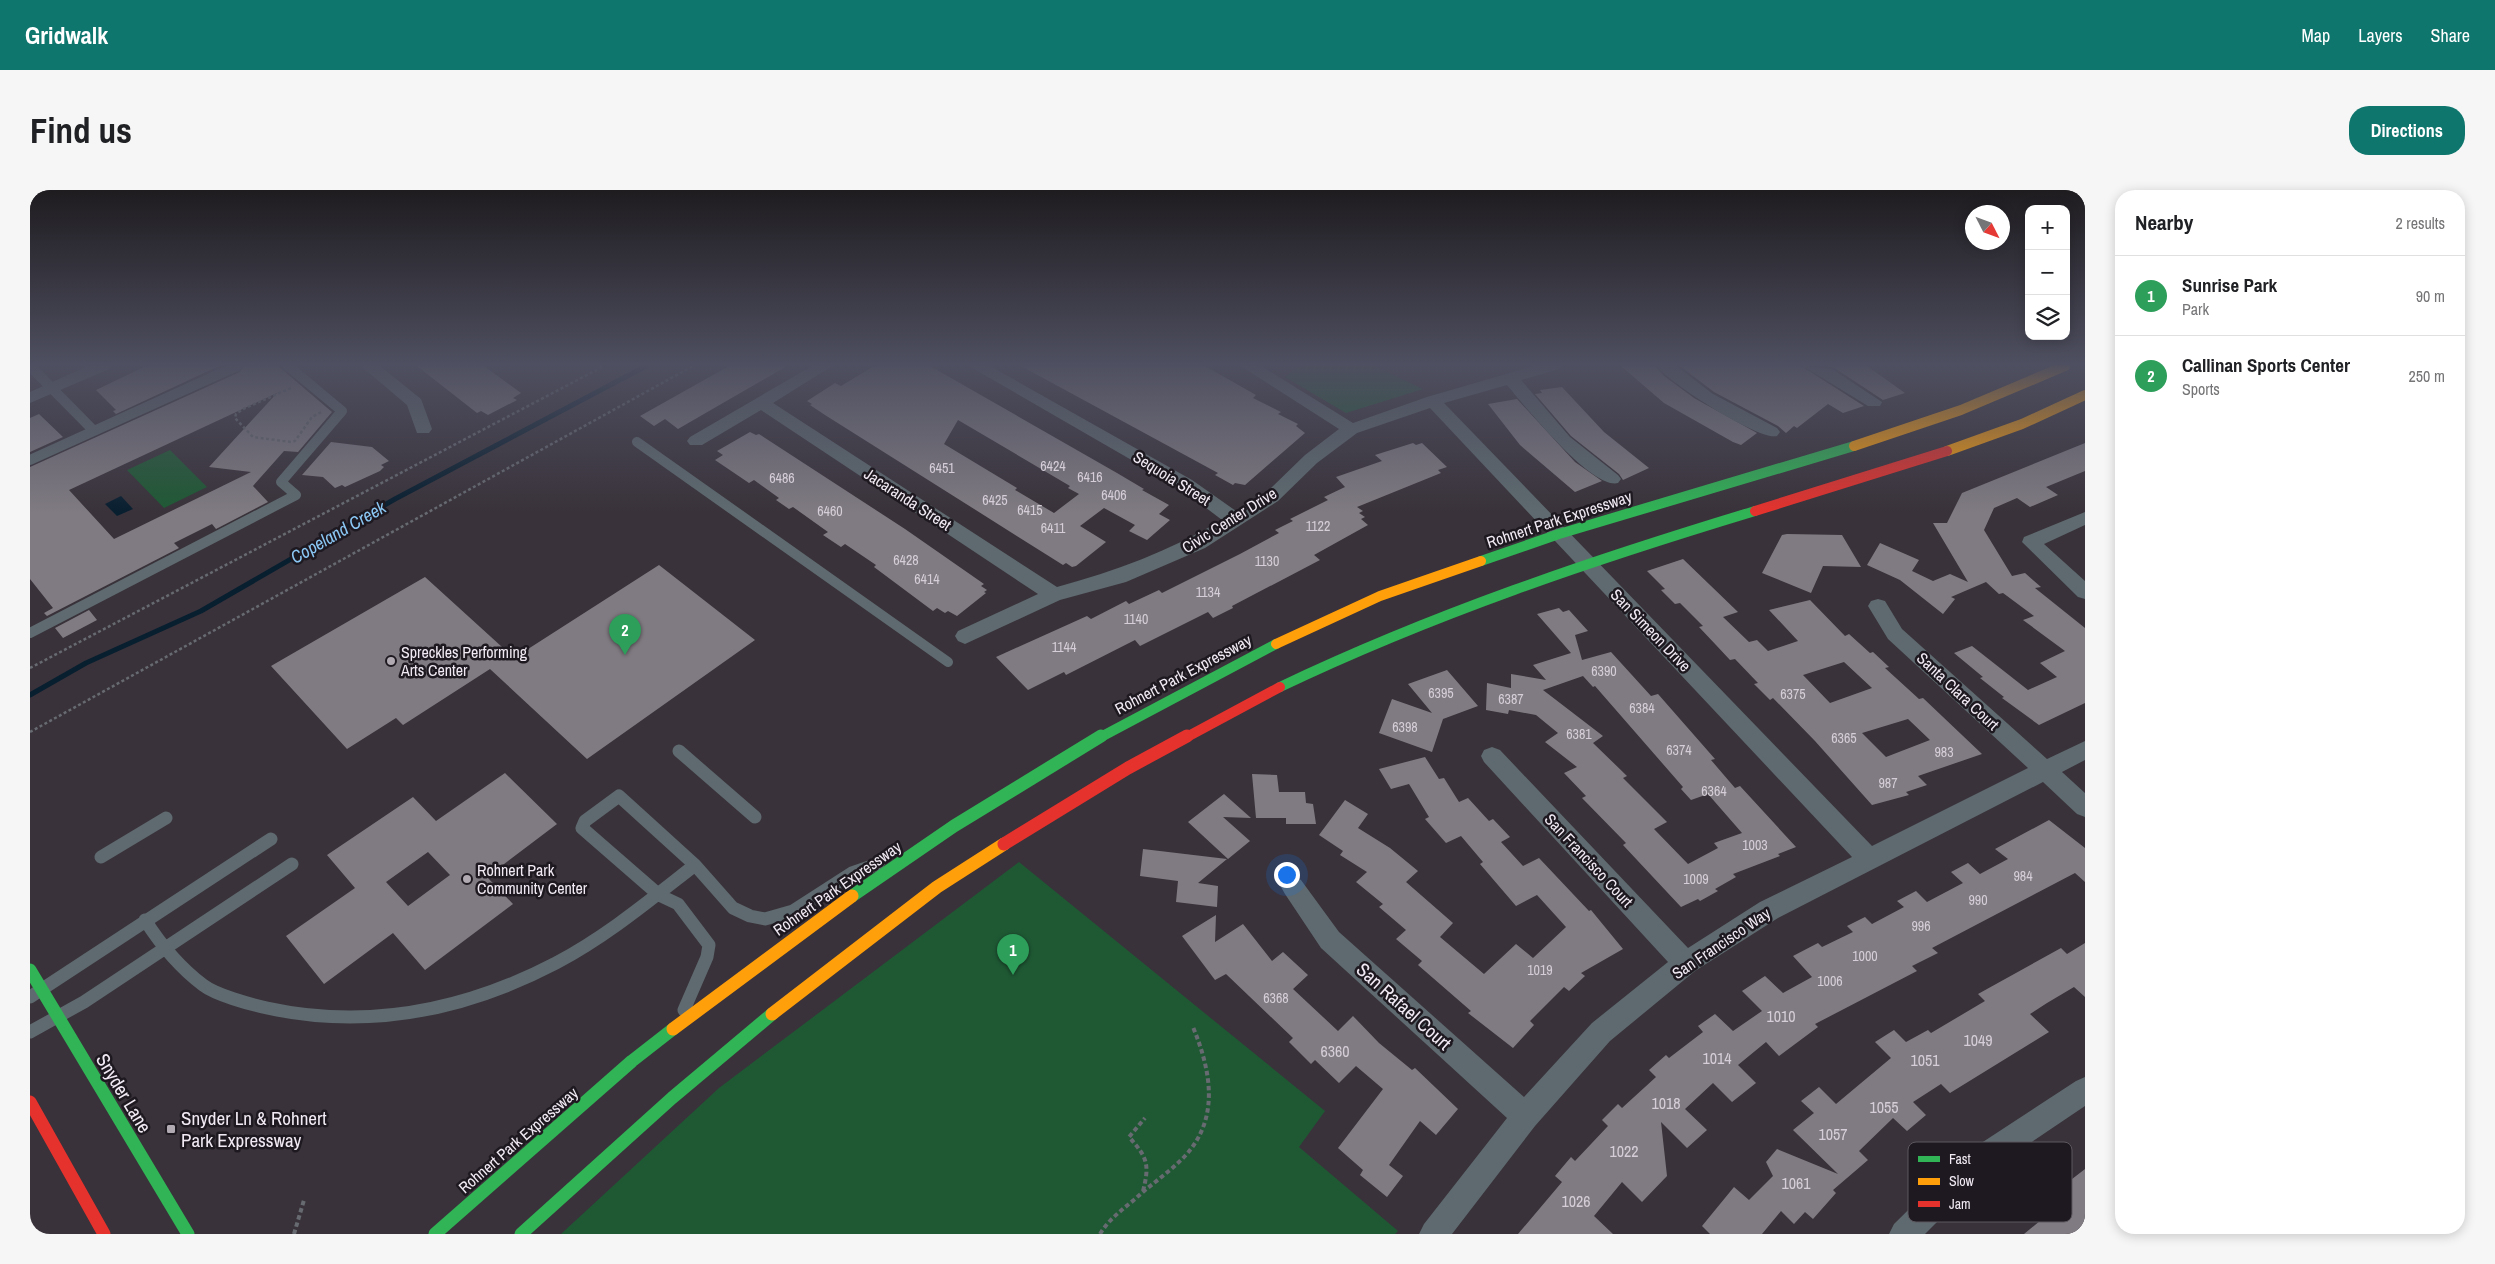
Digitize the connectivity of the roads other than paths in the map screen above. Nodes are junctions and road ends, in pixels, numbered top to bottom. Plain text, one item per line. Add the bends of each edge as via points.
1 (78, 415) edge
2 (130, 415) edge
3 (339, 415) edge
4 (418, 415) edge
5 (741, 415) edge
6 (779, 415) edge
7 (1063, 415) edge
8 (1328, 415) edge
9 (1395, 415) edge
10 (1446, 415) edge
11 (1542, 415) edge
12 (1738, 415) edge
13 (1950, 415) edge
14 (2040, 415) edge
15 (1351, 429) junction
16 (422, 430) dead end
17 (94, 431) junction
18 (1771, 432) dead end
19 (696, 441) dead end
20 (637, 442) dead end
21 (30, 460) edge
22 (1612, 479) dead end
23 (2085, 518) edge
24 (1235, 520) junction
25 (1559, 534) junction
26 (1586, 562) junction
27 (2085, 592) edge
28 (1054, 595) junction
29 (1878, 606) dead end
30 (30, 633) edge
31 (965, 636) dead end
32 (948, 662) dead end
33 (2085, 750) edge
34 (679, 751) dead end
35 (1492, 756) dead end
36 (2044, 771) junction
37 (2085, 807) edge
38 (755, 817) dead end
39 (166, 818) dead end
40 (271, 839) dead end
41 (922, 847) junction
42 (100, 857) dead end
43 (1869, 859) junction
44 (292, 864) dead end
45 (695, 865) junction
46 (1293, 887) dead end
47 (658, 894) junction
48 (145, 920) junction
49 (164, 949) junction
50 (1686, 963) junction
51 (30, 970) edge
52 (41, 989) junction
53 (30, 997) edge
54 (58, 1017) junction
55 (679, 1024) junction
56 (30, 1032) edge
57 (2085, 1090) edge
58 (30, 1102) edge
59 (1525, 1116) junction
60 (2007, 1142) edge
61 (1916, 1222) edge
62 (104, 1234) edge
63 (188, 1234) edge
64 (435, 1234) edge
65 (521, 1234) edge
66 (1434, 1234) edge
67 (1904, 1234) edge

1 - 17 lane
2 - 17 lane
3 - 30 lane via 281,482 296,495
4 - 16 street
5 - 19 street
6 - 28 street, Jacaranda Street
7 - 24 street, Sequoia Street via 1186,484
8 - 15 street
9 - 15 street, Civic Center Drive
10 - 25 street, San Simeon Drive
11 - 22 street via 1564,441
12 - 18 street
13 - 25 main road, Rohnert Park Expressway
14 - 26 main road via 1925,459
15 - 24 street, Civic Center Drive via 1311,459 1272,497
17 - 21 lane
20 - 32 lane
23 - 27 street via 2031,542
24 - 28 street, Civic Center Drive via 1198,544 1119,577
25 - 26 street, San Simeon Drive
25 - 41 main road, Rohnert Park Expressway via 1380,596 1188,687 998,797
26 - 43 street, San Simeon Drive
26 - 65 main road via 1438,617 1299,678 1186,734 1062,808 940,886 752,1029
28 - 31 street, Civic Center Drive
29 - 36 street, Santa Clara Court via 1895,634
33 - 36 street, San Francisco Way
34 - 38 lane
35 - 50 street, San Francisco Court
36 - 37 street, Santa Clara Court
36 - 43 street, San Francisco Way
39 - 42 lane
40 - 48 lane
41 - 45 lane via 852,873 793,911 765,920 733,908
41 - 55 main road, Rohnert Park Expressway
43 - 50 street, San Francisco Way via 1769,910
44 - 49 lane
45 - 47 lane
45 - 47 lane via 619,796 585,821 582,828
46 - 59 street, San Rafael Court via 1330,940
47 - 49 lane via 615,928 556,963 503,988 430,1010 372,1018 304,1016 250,1004 204,986
47 - 55 lane via 678,904 709,945
48 - 49 lane
48 - 52 lane
49 - 54 lane
50 - 59 street, San Francisco Way via 1601,1032
51 - 52 main road, Snyder Lane
52 - 53 lane
52 - 54 main road, Snyder Lane
54 - 56 lane
54 - 63 main road, Snyder Lane
55 - 64 main road, Rohnert Park Expressway via 624,1068
57 - 60 street
58 - 62 main road
59 - 66 street, San Francisco Way
61 - 67 street

